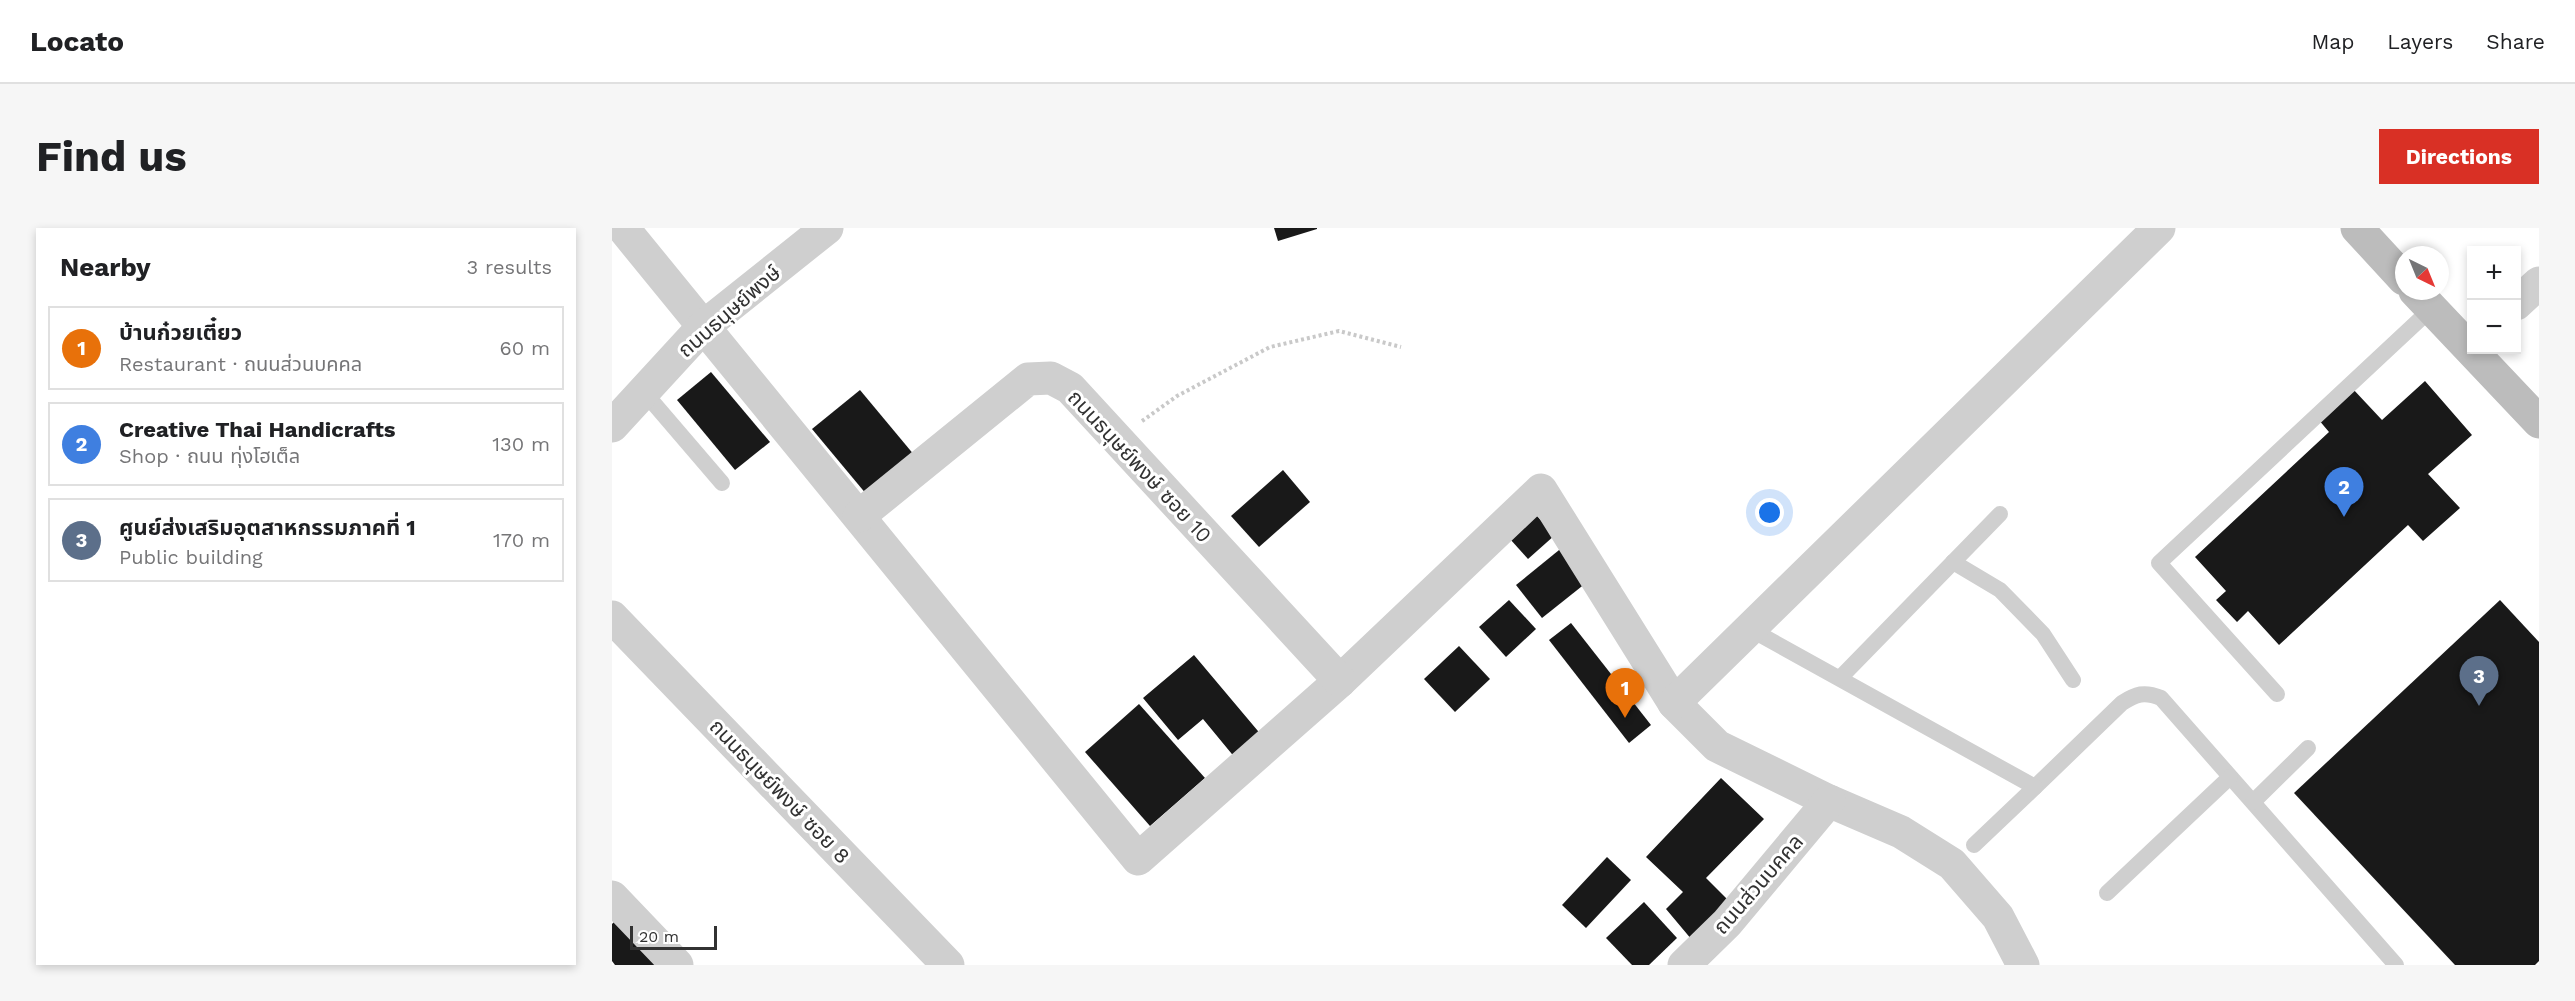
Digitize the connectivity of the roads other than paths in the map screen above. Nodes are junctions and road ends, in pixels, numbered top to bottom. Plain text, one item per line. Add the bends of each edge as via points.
1 (623, 228) edge
2 (827, 228) edge
3 (2159, 228) edge
4 (2357, 228) edge
5 (2395, 269) edge
6 (2539, 283) edge
7 (2423, 300) edge
8 (2521, 300) edge
9 (703, 327) junction
10 (2467, 345) edge
11 (2476, 354) edge
12 (644, 392) junction
13 (2539, 422) edge
14 (612, 426) edge
15 (722, 483) dead end
16 (2000, 514) dead end
17 (859, 516) junction
18 (1953, 562) junction
19 (612, 617) edge
20 (1750, 628) junction
21 (1840, 678) junction
22 (2073, 680) dead end
23 (1340, 681) junction
24 (2277, 694) dead end
25 (1674, 703) junction
26 (2308, 748) dead end
27 (2230, 777) junction
28 (2035, 787) junction
29 (1829, 801) junction
30 (2253, 802) junction
31 (1974, 845) dead end
32 (2107, 893) dead end
33 (612, 897) edge
34 (677, 965) edge
35 (948, 965) edge
36 (1684, 965) edge
37 (2023, 965) edge
38 (2396, 965) edge

1 - 9 street
2 - 9 street, ถนนธนุษย์พงษ์
3 - 20 street
4 - 5 street
6 - 8 street
7 - 10 street
7 - 24 lane via 2159,562
9 - 12 street, ถนนธนุษย์พงษ์
9 - 17 street
11 - 13 street
12 - 14 street, ถนนธนุษย์พงษ์
12 - 15 lane
16 - 18 lane
17 - 23 street, ถนนธนุษย์พงษ์ ซอย 10 via 1028,379 1051,378 1070,388
17 - 23 street via 1138,859
18 - 21 lane
18 - 22 lane via 2001,590 2043,634
19 - 35 street, ถนนธนุษย์พงษ์ ซอย 8
20 - 21 lane
20 - 25 street
21 - 28 lane
23 - 25 street via 1541,490
25 - 29 street via 1718,746
26 - 30 lane
27 - 28 lane via 2161,699 2138,693
27 - 30 lane
27 - 32 lane
28 - 31 lane
29 - 36 street, ถนนส่วนบคคล via 1727,923
29 - 37 street via 1901,832 1952,864 1998,916
30 - 38 lane
33 - 34 street

